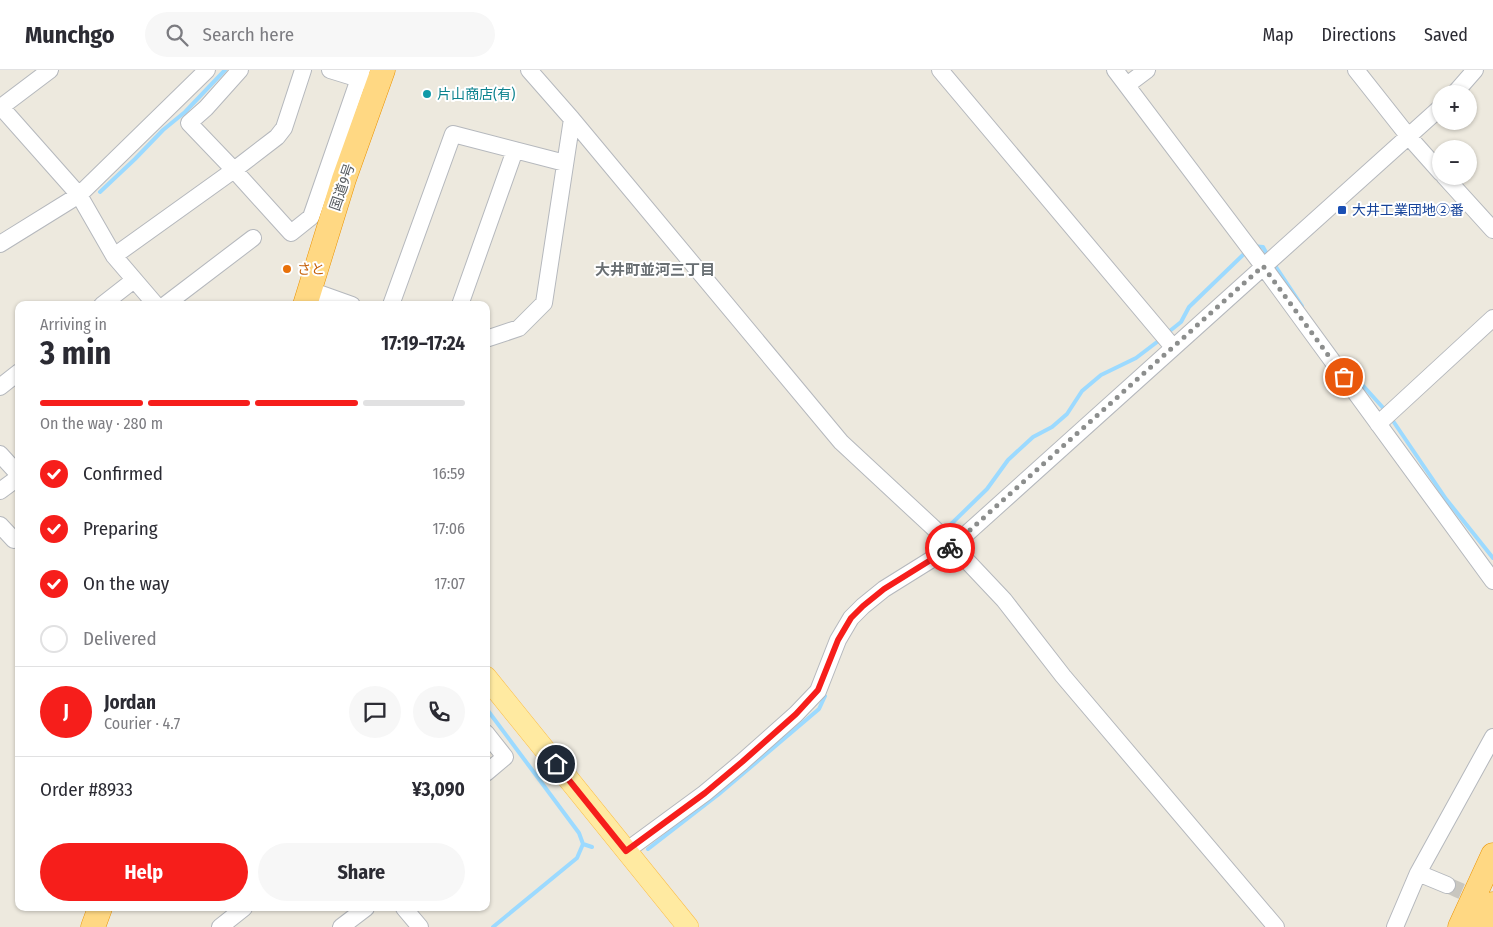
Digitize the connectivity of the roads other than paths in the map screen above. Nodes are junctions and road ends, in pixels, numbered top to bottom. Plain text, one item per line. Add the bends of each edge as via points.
1 (50, 70) edge
2 (206, 70) edge
3 (303, 70) edge
4 (330, 70) edge
5 (529, 70) edge
6 (940, 70) edge
7 (1115, 70) edge
8 (1147, 70) edge
9 (1356, 70) edge
10 (1475, 70) edge
11 (235, 72) edge
12 (370, 76) edge
13 (1127, 85) junction
14 (1462, 85) edge
15 (1432, 116) edge
16 (572, 119) junction
17 (1409, 138) junction
18 (515, 150) junction
19 (565, 163) junction
20 (1432, 163) edge
21 (234, 170) junction
22 (1452, 185) edge
23 (79, 195) junction
24 (1493, 230) edge
25 (253, 238) dead end
26 (0, 244) edge
27 (114, 256) junction
28 (1263, 266) junction
29 (134, 280) junction
30 (307, 298) edge
31 (107, 301) edge
32 (152, 301) edge
33 (170, 301) edge
34 (326, 301) edge
35 (392, 301) edge
36 (461, 301) edge
37 (1493, 318) edge
38 (490, 338) edge
39 (1173, 347) junction
40 (15, 375) edge
41 (0, 387) edge
42 (1378, 424) junction
43 (0, 454) edge
44 (15, 471) edge
45 (15, 479) edge
46 (0, 492) edge
47 (0, 525) edge
48 (14, 540) dead end
49 (953, 546) junction
50 (1493, 581) edge
51 (490, 682) edge
52 (1493, 737) edge
53 (490, 738) edge
54 (490, 770) edge
55 (626, 851) junction
56 (1493, 855) edge
57 (1418, 873) junction
58 (1447, 885) tunnel mouth
59 (1493, 904) edge
60 (99, 911) edge
61 (240, 911) edge
62 (362, 911) edge
63 (407, 911) edge
64 (93, 927) edge
65 (220, 927) edge
66 (341, 927) edge
67 (420, 927) edge
68 (688, 927) edge
69 (1276, 927) edge
70 (1395, 927) edge
71 (1460, 927) edge
72 (1483, 927) edge

1 - 23 street via 1,107
2 - 23 street
3 - 21 street via 284,128
4 - 12 street
5 - 16 street
6 - 39 street
7 - 13 street
8 - 13 street
9 - 17 street
10 - 14 street
11 - 21 street via 206,108 189,123
12 - 21 street via 311,217 291,233
12 - 30 highway, 国道9号 via 344,179
13 - 28 street
15 - 17 street
16 - 19 street
16 - 49 street via 841,442
17 - 20 street
17 - 28 street
18 - 19 street
18 - 35 street via 453,134
18 - 36 street
19 - 38 street via 544,303 519,328
21 - 27 street
22 - 24 street
23 - 26 street
23 - 27 street
25 - 33 street
27 - 29 street
28 - 39 street
28 - 42 street
29 - 31 street
29 - 32 street
30 - 34 street
37 - 42 street
39 - 49 street
40 - 41 street
42 - 50 street
43 - 44 street
45 - 46 street
47 - 48 street
49 - 55 street via 863,606 851,618 838,640 818,690 796,714 705,793
49 - 69 street via 1004,600 1063,676
51 - 55 main road
52 - 57 street
53 - 54 street via 505,757
55 - 68 main road
56 - 71 highway
57 - 58 street
57 - 70 street
59 - 72 highway
60 - 64 highway
61 - 65 street
62 - 66 street
63 - 67 street

